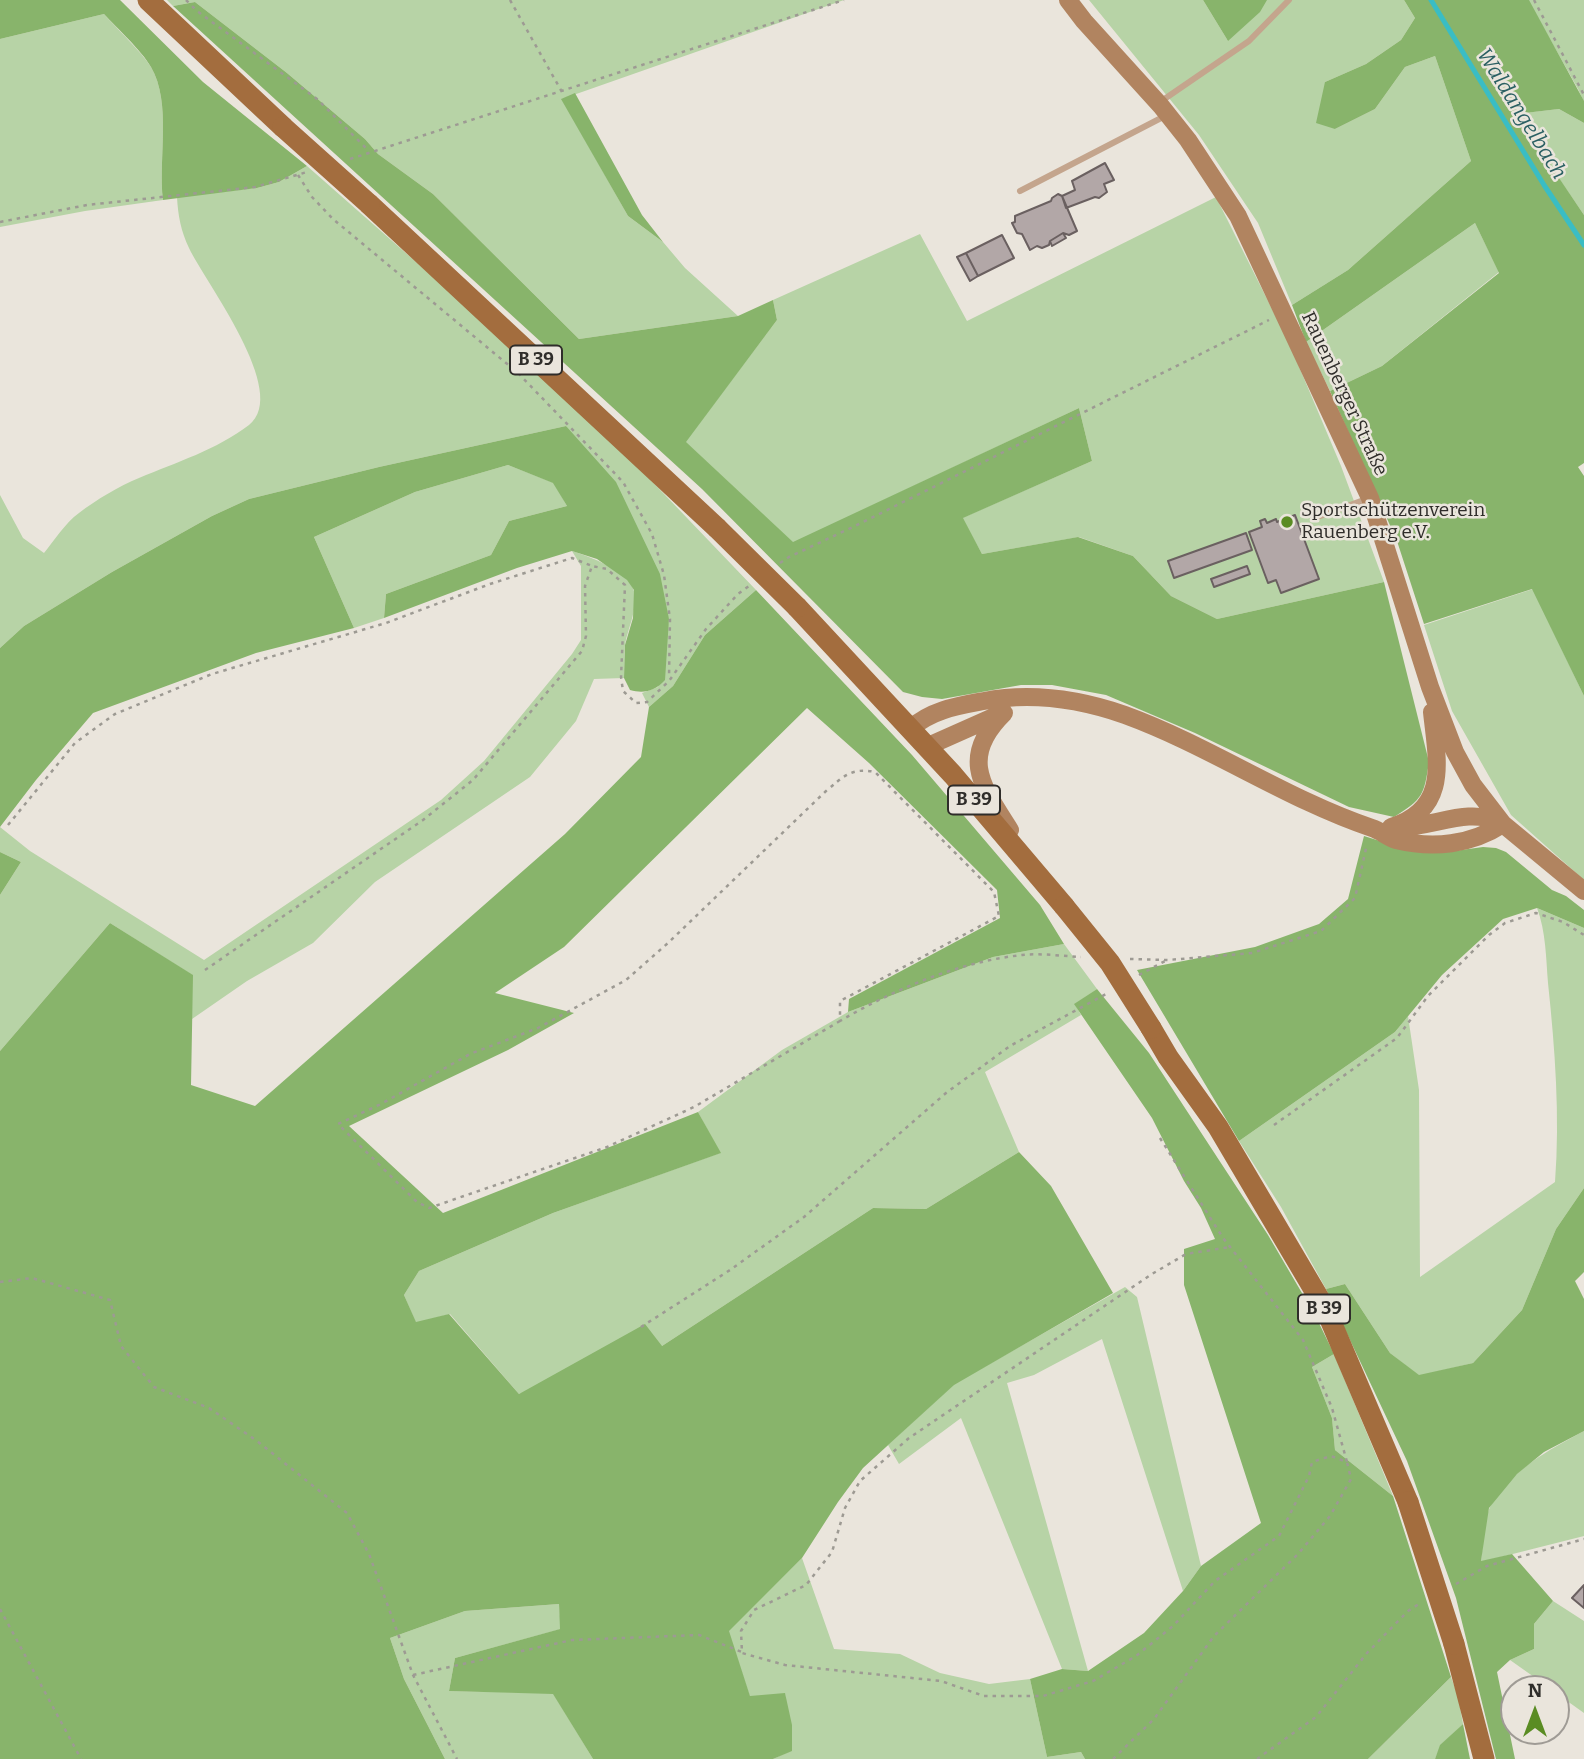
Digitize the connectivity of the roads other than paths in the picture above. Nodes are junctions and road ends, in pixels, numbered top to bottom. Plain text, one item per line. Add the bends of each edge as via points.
1 (148, 0) edge
2 (1068, 0) edge
3 (1289, 0) edge
4 (1163, 109) junction
5 (1020, 191) dead end
6 (1370, 498) junction
7 (1315, 518) dead end
8 (1430, 687) junction
9 (1063, 699) junction
10 (1004, 713) junction
11 (910, 729) junction
12 (926, 747) junction
13 (1503, 824) junction
14 (1380, 828) junction
15 (1020, 856) junction
16 (1584, 891) edge
17 (1484, 1759) edge

1 - 11 main road, B 39, bridge via 717,528
2 - 4 street, Rauenberger Straße
3 - 4 lane via 1249,41
4 - 5 lane
4 - 6 street, Rauenberger Straße via 1238,216
6 - 7 lane
6 - 8 street, Rauenberger Straße
8 - 13 street, Rauenberger Straße via 1455,752 1484,802
8 - 14 street via 1435,788 1413,818
9 - 10 street
9 - 11 street via 1021,696 961,705 933,713
9 - 14 street via 1125,716 1333,814
10 - 12 street
10 - 15 street via 987,733 978,761 979,776 1018,844
11 - 12 main road, B 39
12 - 15 main road, B 39
13 - 14 street via 1478,815
13 - 14 street via 1480,837 1451,844 1396,840
13 - 16 street, Rauenberger Straße
15 - 17 main road, B 39, bridge via 1110,963 1218,1127 1325,1310 1408,1502 1454,1644

